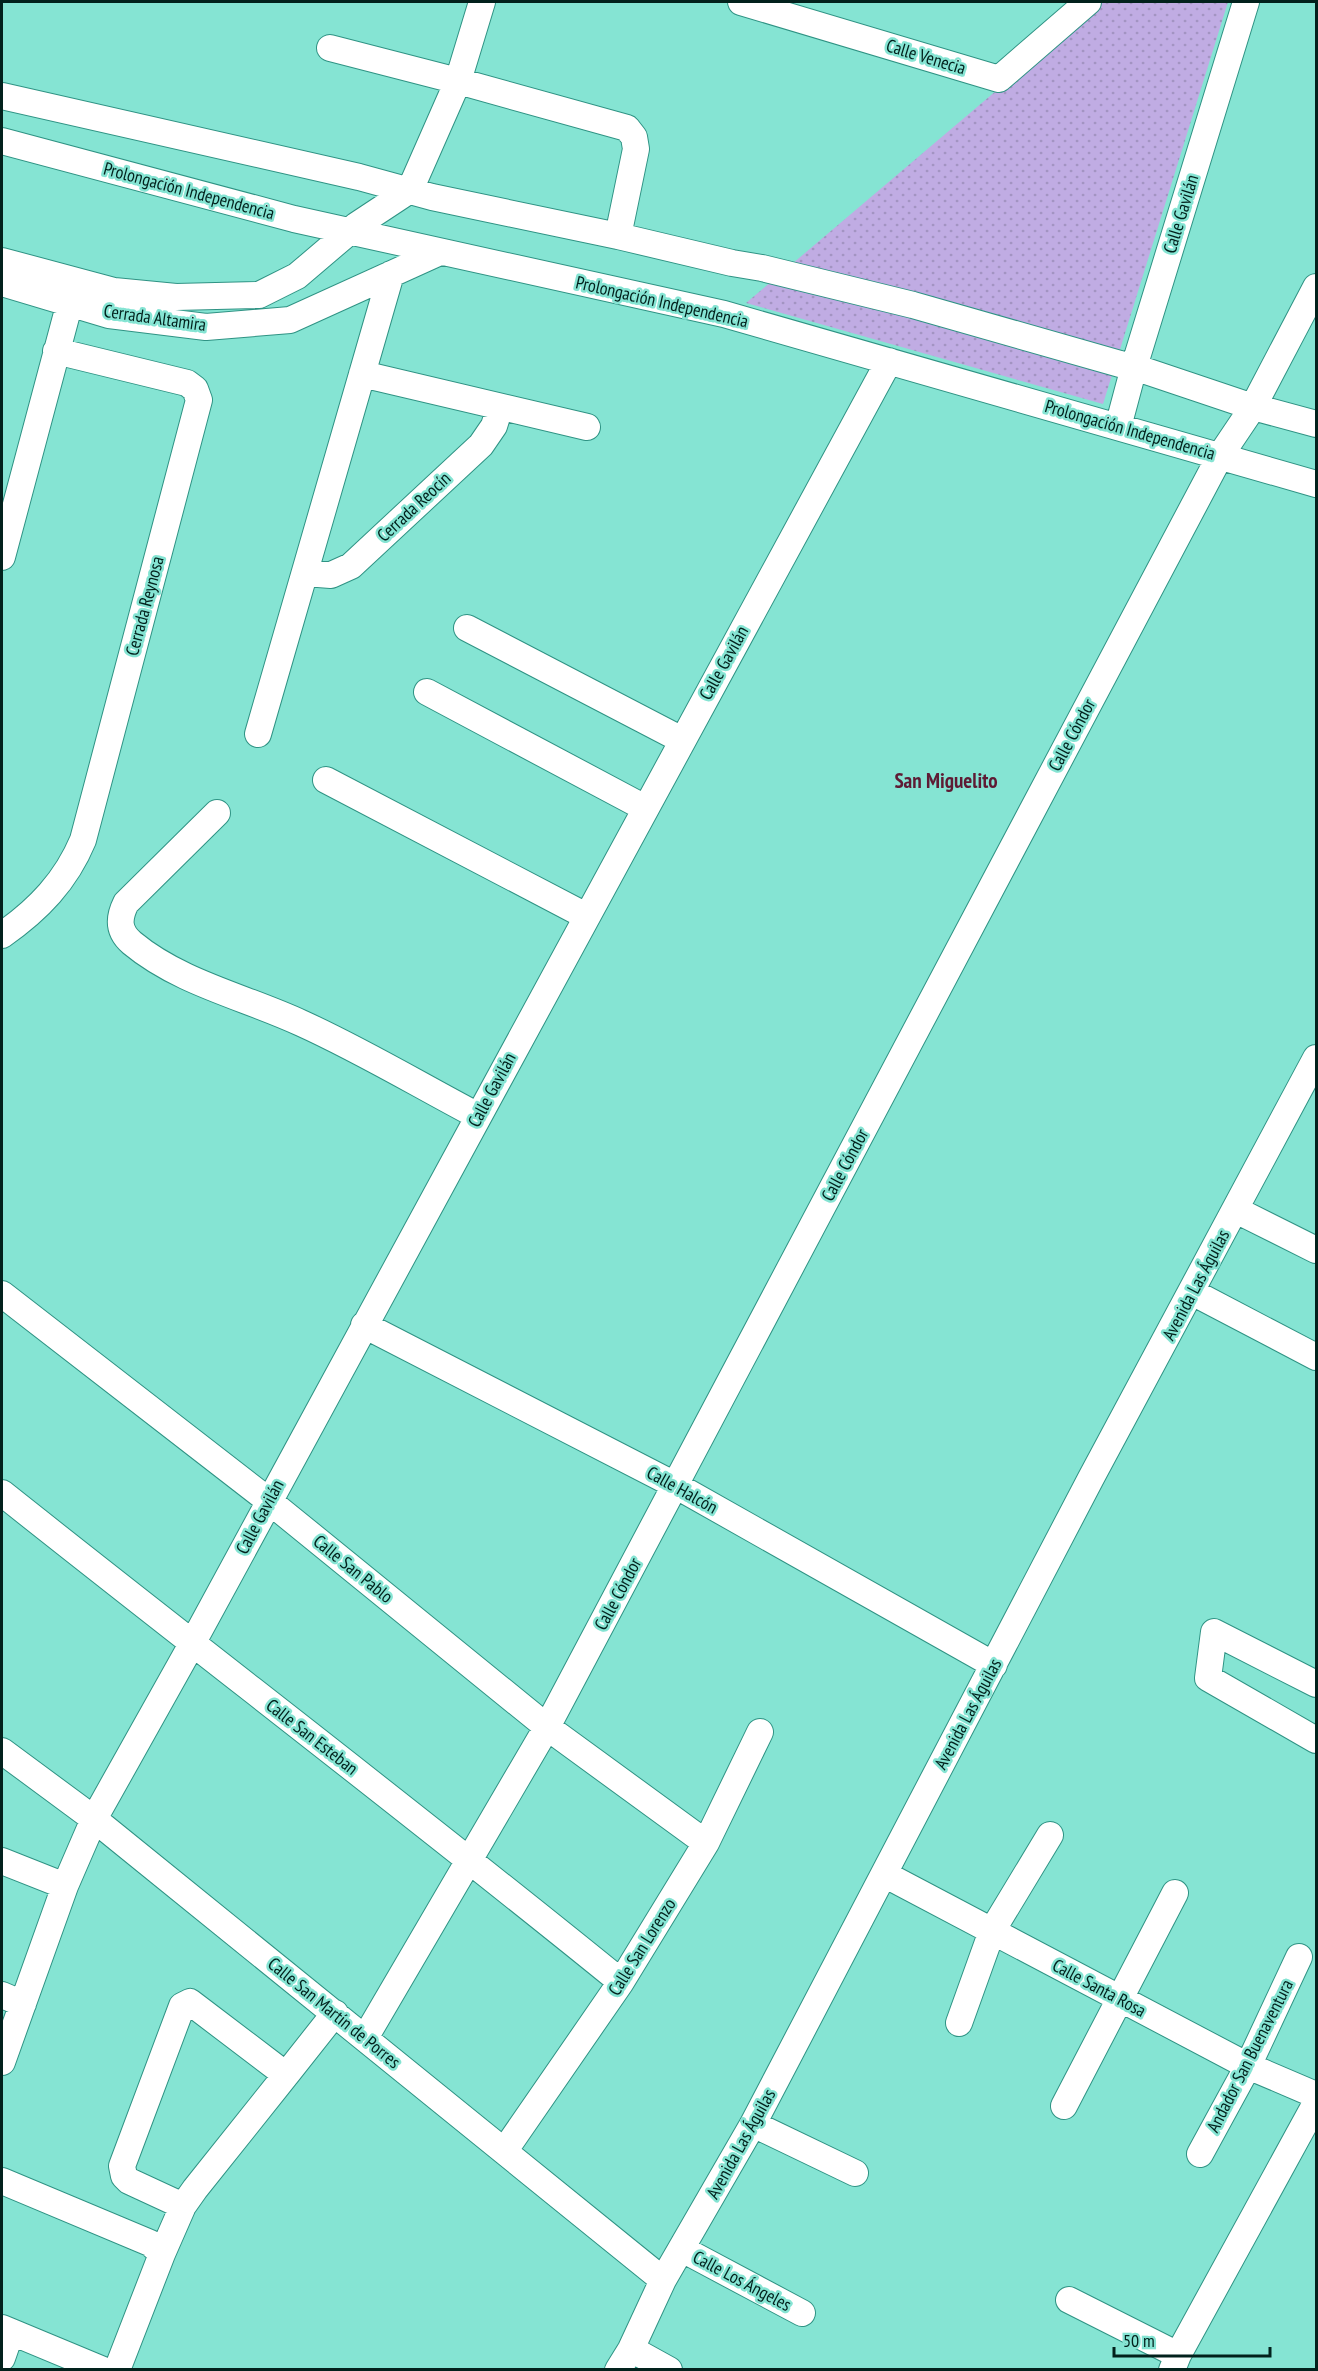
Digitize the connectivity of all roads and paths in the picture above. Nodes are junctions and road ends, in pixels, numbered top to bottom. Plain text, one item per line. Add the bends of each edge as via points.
1 (483, 2) edge
2 (741, 2) edge
3 (1088, 2) edge
4 (1246, 2) edge
5 (330, 48) dead end
6 (458, 81) junction
7 (2, 96) edge
8 (2, 141) edge
9 (410, 190) junction
10 (348, 231) junction
11 (618, 236) junction
12 (440, 252) junction
13 (2, 261) edge
14 (390, 274) junction
15 (2, 284) edge
16 (1317, 287) edge
17 (72, 292) junction
18 (56, 351) junction
19 (889, 361) junction
20 (1134, 367) junction
21 (362, 374) junction
22 (500, 407) junction
23 (1253, 407) junction
24 (1317, 424) edge
25 (587, 427) dead end
26 (1118, 427) junction
27 (1220, 456) junction
28 (1317, 484) edge
29 (2, 557) edge
30 (305, 573) junction
31 (467, 628) dead end
32 (426, 692) dead end
33 (258, 734) dead end
34 (682, 740) junction
35 (326, 780) dead end
36 (645, 808) junction
37 (217, 813) dead end
38 (586, 916) junction
39 (2, 935) edge
40 (1317, 1058) edge
41 (478, 1116) junction
42 (1236, 1210) junction
43 (1317, 1250) edge
44 (1192, 1292) junction
45 (2, 1294) edge
46 (364, 1325) junction
47 (1317, 1357) edge
48 (675, 1485) junction
49 (2, 1493) edge
50 (269, 1501) junction
51 (192, 1644) junction
52 (994, 1665) junction
53 (1317, 1684) edge
54 (548, 1727) junction
55 (760, 1732) dead end
56 (1317, 1740) edge
57 (2, 1751) edge
58 (94, 1819) junction
59 (1050, 1835) dead end
60 (706, 1843) junction
61 (470, 1859) junction
62 (2, 1862) edge
63 (884, 1874) junction
64 (65, 1886) junction
65 (1175, 1893) dead end
66 (992, 1931) junction
67 (1299, 1957) dead end
68 (621, 1982) junction
69 (12, 1999) edge
70 (1119, 2000) junction
71 (335, 2013) junction
72 (959, 2023) dead end
73 (365, 2038) junction
74 (2, 2062) edge
75 (1248, 2066) junction
76 (286, 2075) junction
77 (1317, 2095) edge
78 (1317, 2103) edge
79 (1064, 2106) dead end
80 (753, 2124) junction
81 (505, 2150) junction
82 (1200, 2154) dead end
83 (855, 2173) dead end
84 (2, 2181) edge
85 (183, 2206) junction
86 (682, 2249) junction
87 (162, 2254) junction
88 (663, 2280) junction
89 (1069, 2300) dead end
90 (802, 2313) dead end
91 (7, 2330) edge
92 (2, 2358) edge
93 (625, 2359) edge
94 (1175, 2362) edge
95 (103, 2370) edge
96 (117, 2370) edge
97 (669, 2370) edge

1 - 6 street
2 - 3 street, Calle Venecia via 999,79
4 - 20 street, Calle Gavilán
5 - 6 street
6 - 9 street
6 - 11 street via 627,128 636,149
7 - 9 street
8 - 10 street, Prolongación Independencia
9 - 10 street, Cerrada Altamira
9 - 11 street
10 - 12 street, Prolongación Independencia
10 - 17 street, Cerrada Altamira via 297,276 259,295 176,297 114,291
11 - 20 street via 913,305
12 - 14 street, Cerrada Altamira
12 - 19 street, Prolongación Independencia via 724,314
13 - 17 street, Cerrada Altamira
14 - 17 street, Cerrada Altamira via 290,320 206,327 110,315
14 - 21 street
15 - 17 street, Cerrada Altamira
16 - 23 street, Calle Cóndor
17 - 18 street
18 - 29 street
18 - 39 street, Cerrada Reynosa via 187,382 200,400 83,840 63,878 48,896
19 - 26 street, Prolongación Independencia
19 - 34 street, Calle Gavilán
20 - 23 street
20 - 26 street, Calle Gavilán
21 - 22 street
21 - 30 street
22 - 25 street
22 - 30 street, Cerrada Reocín via 481,446 351,566 331,575
23 - 24 street
23 - 27 street, Calle Cóndor
26 - 27 street, Prolongación Independencia
27 - 28 street, Prolongación Independencia
27 - 48 street, Calle Cóndor
30 - 33 street
31 - 34 street
32 - 36 street
34 - 36 street, Calle Gavilán
35 - 38 street
36 - 38 street, Calle Gavilán
37 - 41 street via 126,903 120,916 121,929 131,942 174,971 301,1023
38 - 41 street, Calle Gavilán
40 - 42 street, Avenida Las Águilas
41 - 46 street, Calle Gavilán
42 - 43 street
42 - 44 street, Avenida Las Águilas
44 - 47 street
44 - 52 street, Avenida Las Águilas
45 - 50 street, Calle San Pablo
46 - 48 street, Calle Halcón
46 - 50 street, Calle Gavilán
48 - 52 street, Calle Halcón
48 - 54 street, Calle Cóndor
49 - 51 street, Calle San Esteban
50 - 51 street, Calle Gavilán
50 - 54 street, Calle San Pablo
51 - 58 street, Calle Gavilán
51 - 61 street, Calle San Esteban
52 - 63 street, Avenida Las Águilas
53 - 56 street via 1214,1632 1208,1678
54 - 60 street, Calle San Pablo
54 - 61 street, Calle Cóndor
55 - 60 street, Calle San Lorenzo
57 - 58 street, Calle San Martín de Porres
58 - 64 street, Calle Gavilán
58 - 71 street, Calle San Martín de Porres
59 - 66 street
60 - 68 street, Calle San Lorenzo
61 - 68 street, Calle San Esteban
61 - 73 street, Calle Cóndor
62 - 64 street
63 - 66 street, Calle Santa Rosa
63 - 80 street, Avenida Las Águilas
64 - 69 street, Calle Gavilán
65 - 70 street
66 - 70 street, Calle Santa Rosa
66 - 72 street
67 - 75 street, Andador San Buenaventura
68 - 81 street, Calle San Lorenzo
69 - 74 street, Calle Gavilán
70 - 75 street, Calle Santa Rosa
70 - 79 street
71 - 73 street, Calle San Martín de Porres
71 - 76 street
73 - 81 street, Calle San Martín de Porres
75 - 77 street, Calle Santa Rosa
75 - 82 street, Andador San Buenaventura
76 - 85 street
76 - 85 street via 190,2002 182,2006 122,2166 129,2181
78 - 94 street
80 - 83 street
80 - 86 street, Avenida Las Águilas
81 - 88 street, Calle San Martín de Porres
84 - 87 street via 150,2243
85 - 87 street
86 - 88 street, Avenida Las Águilas
86 - 90 street, Calle Los Ángeles
87 - 96 street
88 - 93 street, Avenida Las Águilas
89 - 94 street
91 - 92 street
91 - 95 street
93 - 97 street

